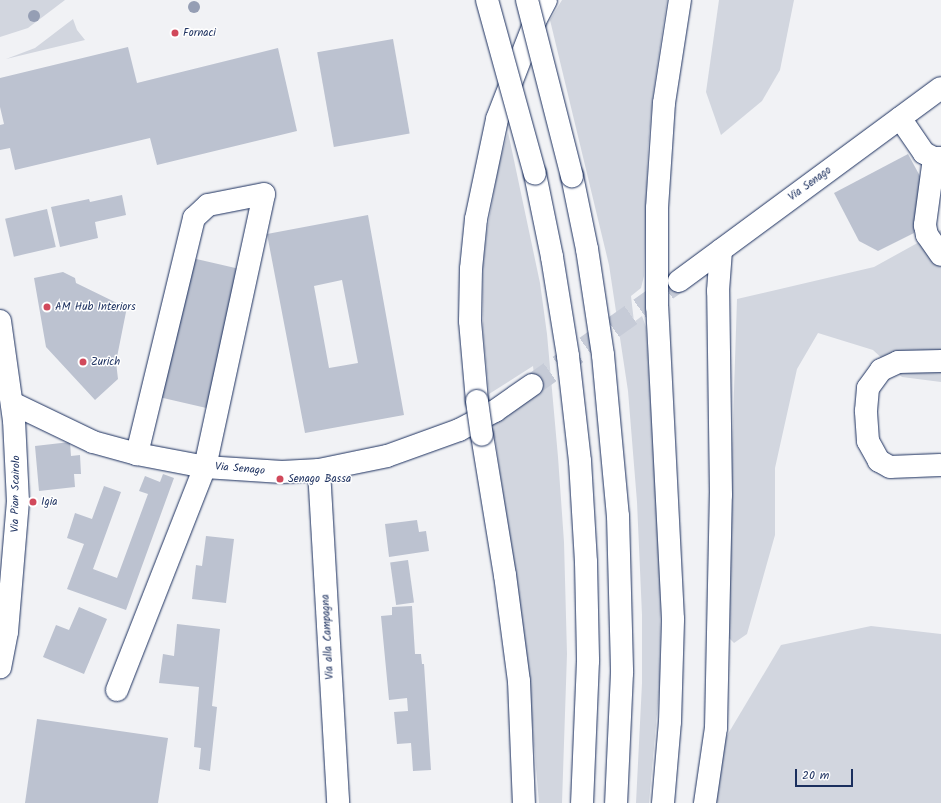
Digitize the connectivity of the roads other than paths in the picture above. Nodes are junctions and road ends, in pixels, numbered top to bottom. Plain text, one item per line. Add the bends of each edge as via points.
1 (487, 0) edge
2 (527, 0) edge
3 (546, 0) edge
4 (680, 0) edge
5 (693, 0) edge
6 (941, 88) edge
7 (664, 103) junction
8 (900, 118) junction
9 (937, 158) edge
10 (721, 250) junction
11 (941, 255) edge
12 (679, 280) tunnel mouth
13 (0, 321) edge
14 (941, 360) edge
15 (532, 385) tunnel mouth
16 (12, 403) junction
17 (137, 454) junction
18 (940, 465) dead end
19 (205, 467) junction
20 (319, 470) junction
21 (3, 631) edge
22 (0, 667) edge
23 (117, 690) dead end
24 (338, 803) edge
25 (524, 803) edge
26 (582, 803) edge
27 (616, 803) edge
28 (663, 803) edge
29 (705, 803) edge

1 - 26 main road, bridge via 535,174 568,356 580,461 586,562 588,662
2 - 27 main road, bridge via 572,176 602,347 618,516 622,673
3 - 25 main road, bridge via 536,19 498,119 476,219 471,269 470,321 477,401 519,681
4 - 7 main road
5 - 7 main road
6 - 8 main road, Via Senago
7 - 28 main road via 657,208 657,307 673,619 670,722
8 - 9 main road via 924,153
8 - 10 main road, Via Senago
9 - 11 main road via 925,225 927,235
10 - 12 main road, Via Senago
10 - 29 main road via 718,291 721,495 716,728
13 - 16 main road, Via Pian Scairolo
14 - 18 main road via 898,362 881,370 868,388 866,411 868,441 879,461 890,467
15 - 20 main road, Via Senago via 495,411 459,430 387,456
16 - 17 main road, Via Senago via 93,442
16 - 21 main road, Via Pian Scairolo via 18,501
17 - 19 main road, Via Senago
17 - 19 main road via 194,218 208,205 264,194
19 - 20 main road, Via Senago via 256,472
19 - 23 main road
20 - 24 main road, Via alla Campagna
21 - 22 main road, Via Pian Scairolo

